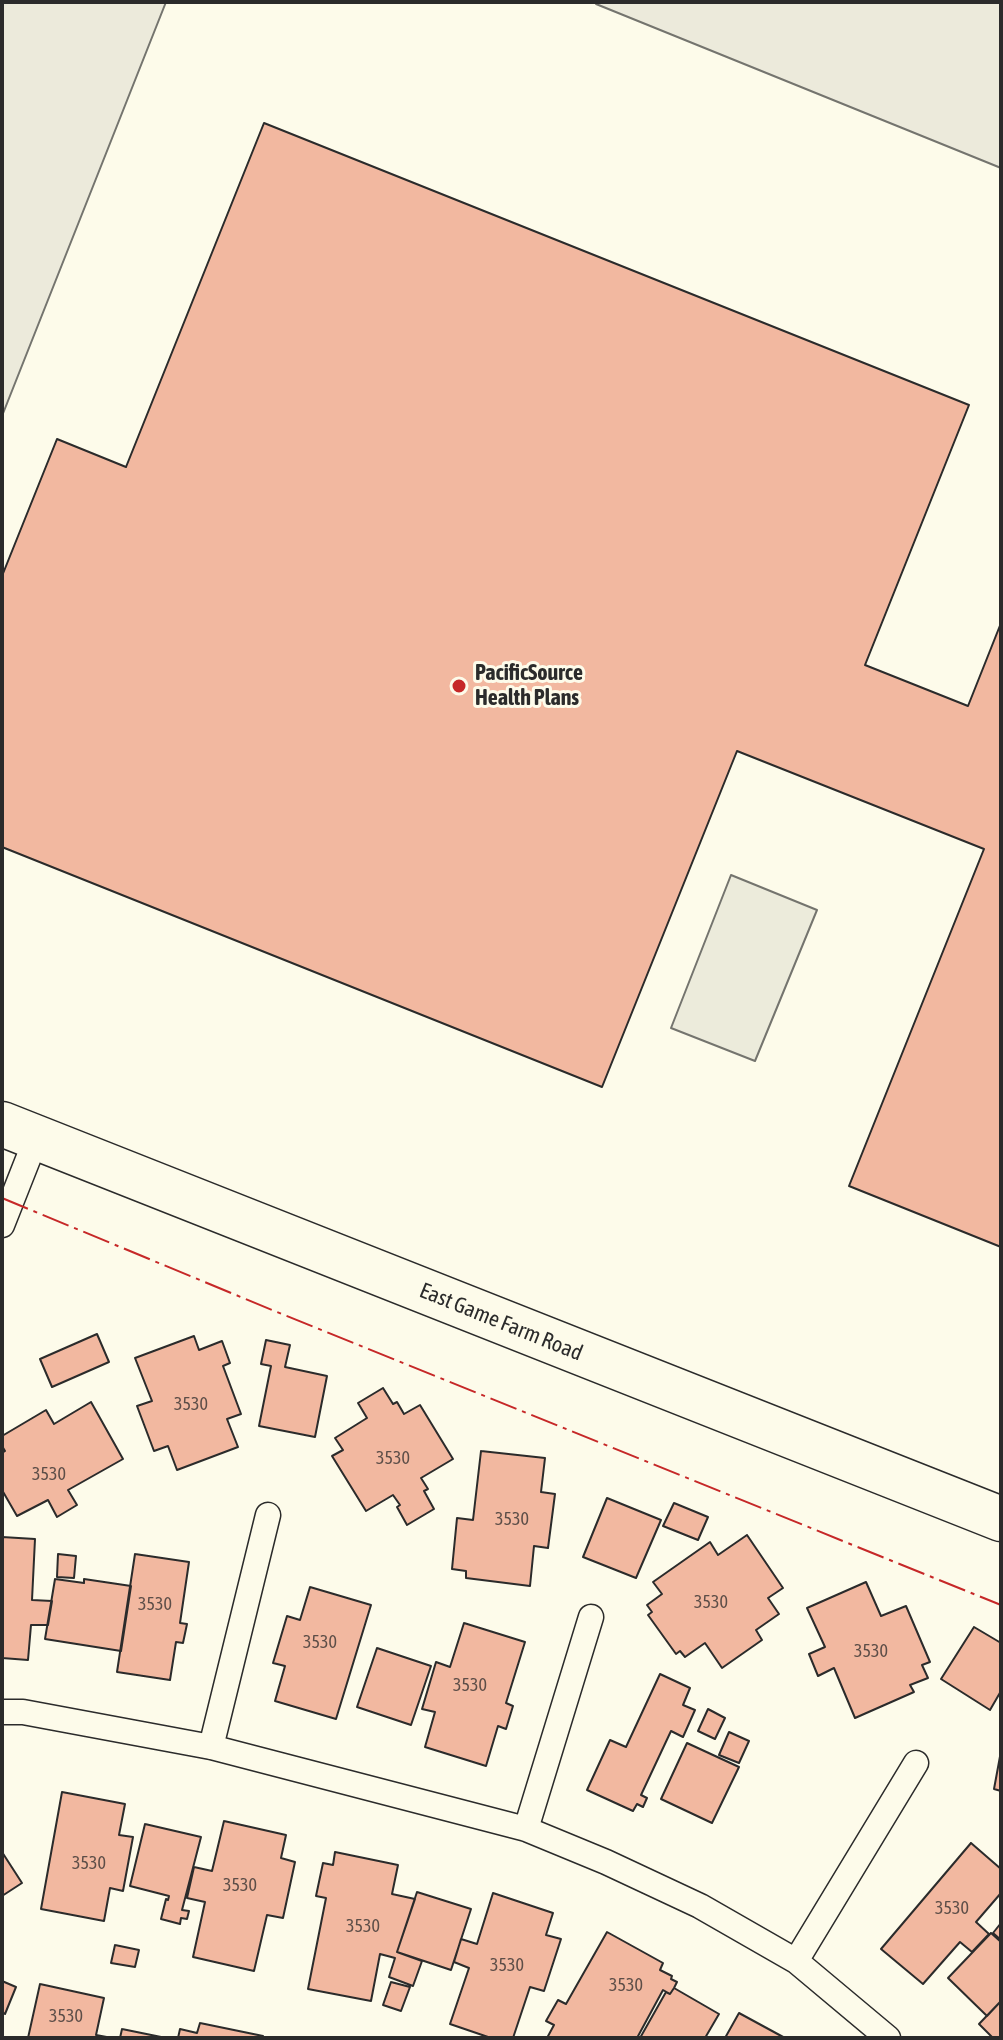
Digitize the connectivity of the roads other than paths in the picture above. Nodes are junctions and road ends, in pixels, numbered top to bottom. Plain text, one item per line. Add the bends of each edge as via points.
1 (19, 1132) edge
2 (2, 1225) edge
3 (268, 1515) dead end
4 (1001, 1519) edge
5 (591, 1617) dead end
6 (2, 1712) edge
7 (211, 1747) junction
8 (916, 1763) dead end
9 (526, 1829) junction
10 (796, 1961) junction
11 (888, 2038) edge

1 - 2 lane
1 - 4 street, East Game Farm Road
3 - 7 lane
5 - 9 lane
6 - 7 lane
7 - 9 lane
8 - 10 lane
9 - 10 lane via 700,1906
10 - 11 lane

